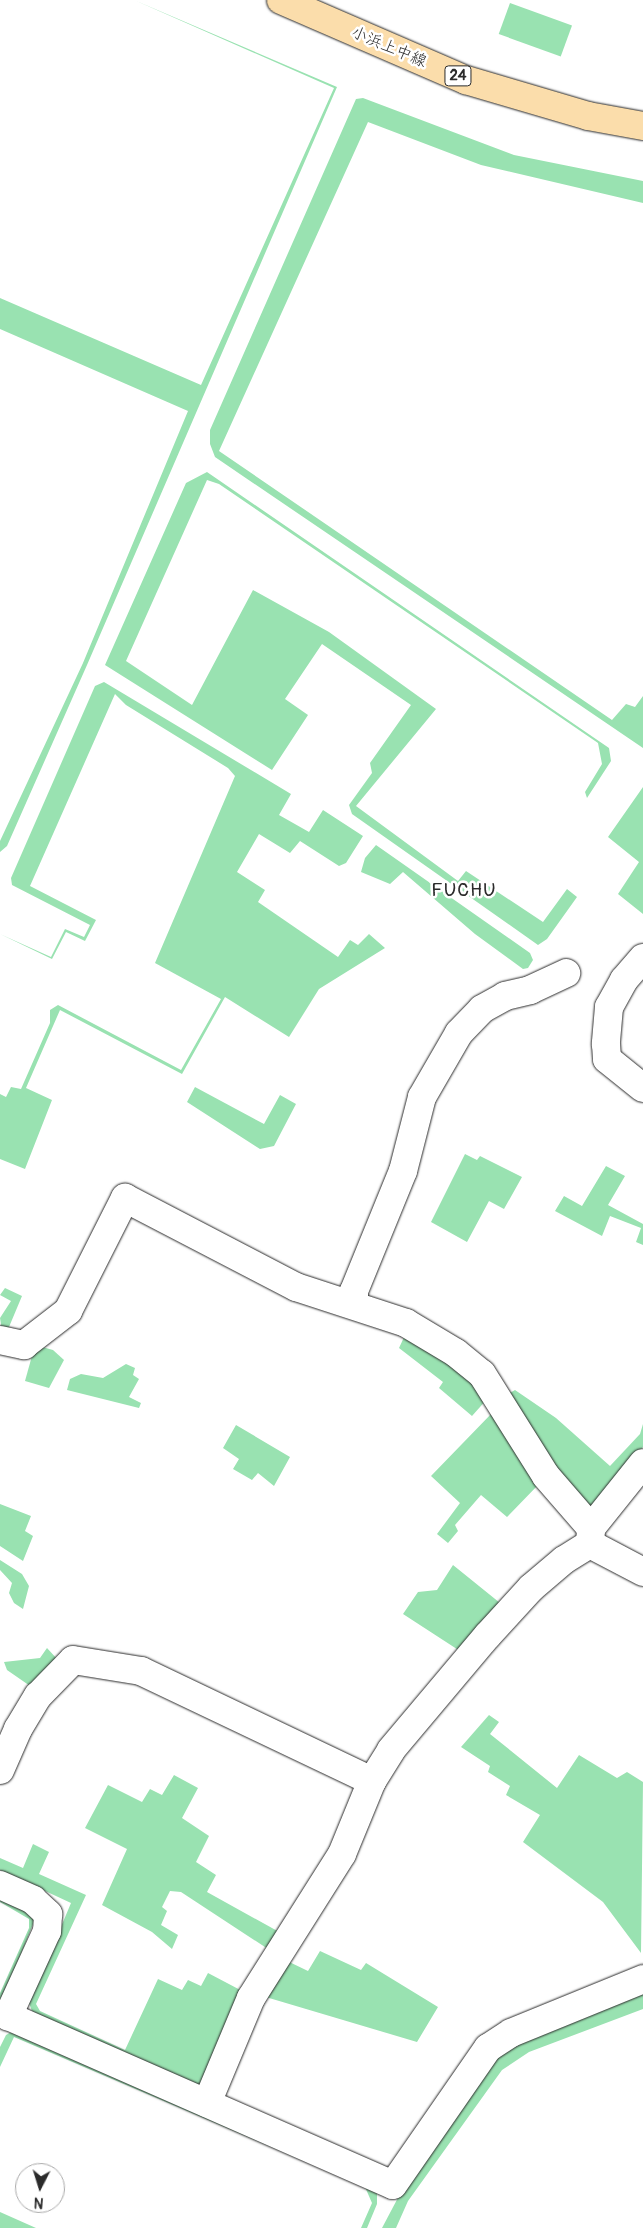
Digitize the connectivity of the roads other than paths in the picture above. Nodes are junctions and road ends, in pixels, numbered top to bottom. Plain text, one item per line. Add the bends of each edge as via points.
1 (281, 0) edge
2 (643, 126) edge
3 (643, 958) edge
4 (566, 974) dead end
5 (643, 1088) edge
6 (354, 1305) junction
7 (0, 1340) edge
8 (643, 1463) edge
9 (590, 1536) junction
10 (643, 1572) edge
11 (0, 1770) edge
12 (372, 1781) junction
13 (0, 1885) edge
14 (643, 1980) edge
15 (207, 2103) junction

1 - 2 main road, 小浜上中線 / 24 via 466,80 588,116
3 - 5 street via 624,980 610,1007 606,1044 607,1059
4 - 6 street via 530,990 505,996 482,1009 459,1033 422,1097 410,1150 354,1291
6 - 7 street via 296,1287 125,1198 68,1311 24,1345
6 - 9 street via 426,1333 482,1374 546,1476
8 - 9 street
9 - 10 street
9 - 12 street via 512,1608 417,1718
11 - 12 street via 18,1729 38,1696 72,1660 141,1671
12 - 15 street via 342,1854 251,1998
13 - 15 street via 34,1900 48,1914 47,1931 8,2016
14 - 15 street via 511,2033 488,2048 393,2185

